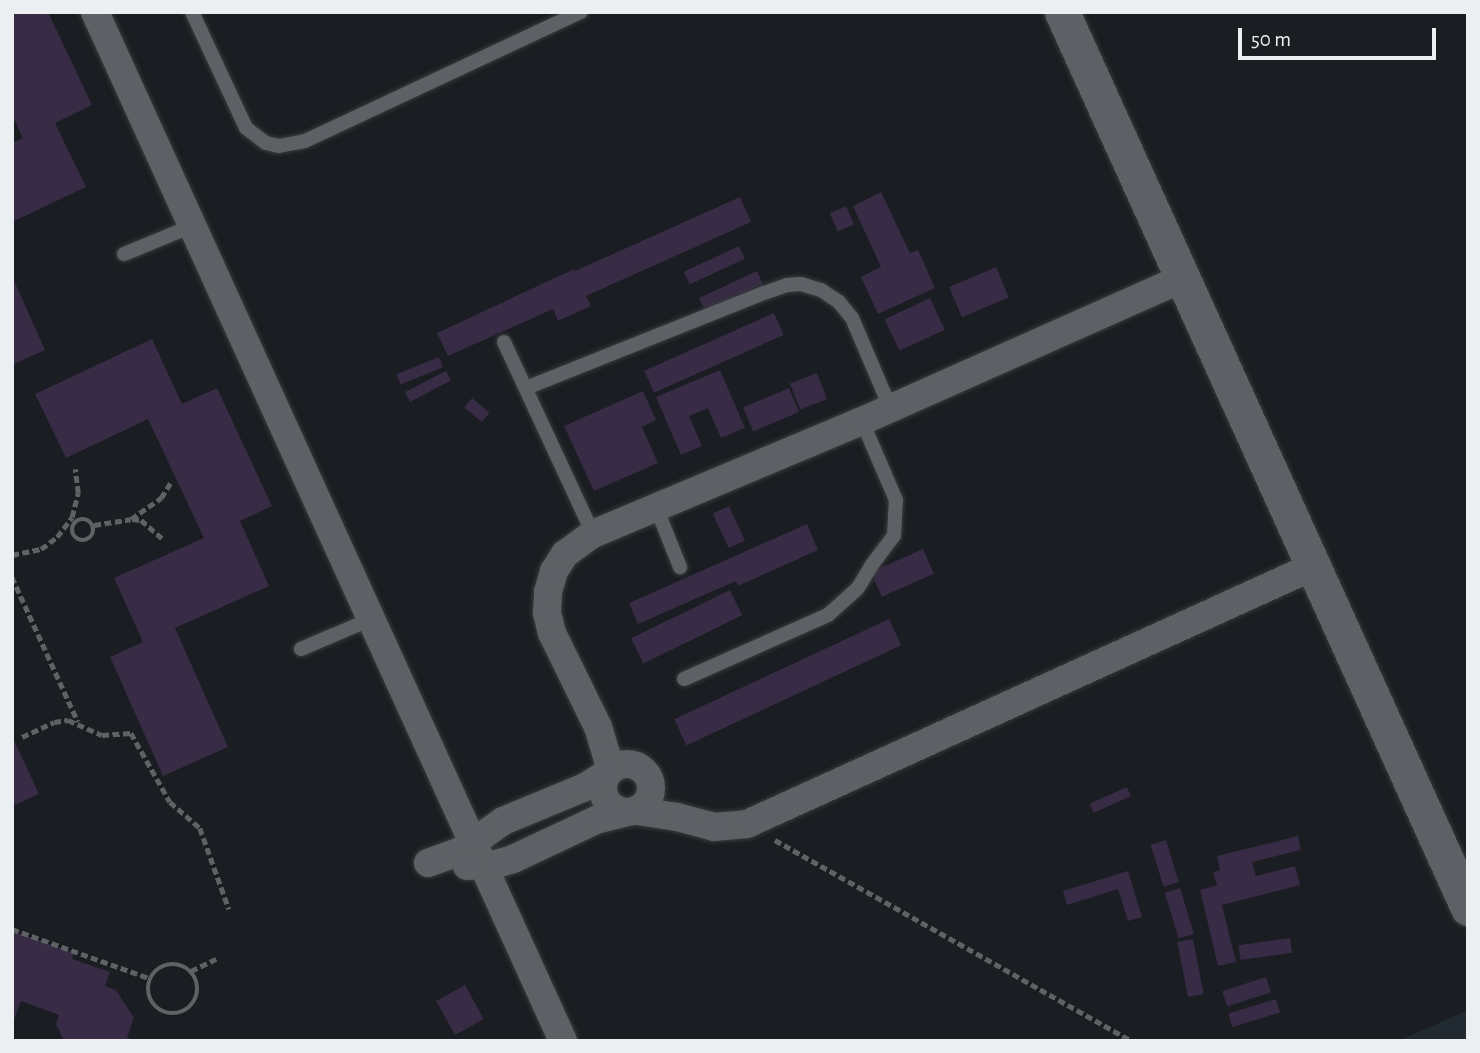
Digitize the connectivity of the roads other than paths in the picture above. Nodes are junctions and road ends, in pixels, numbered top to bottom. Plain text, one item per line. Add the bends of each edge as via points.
1 (95, 12) edge
2 (192, 12) edge
3 (581, 12) edge
4 (1062, 12) edge
5 (192, 226) junction
6 (124, 254) dead end
7 (1181, 279) junction
8 (505, 342) dead end
9 (526, 388) junction
10 (890, 407) junction
11 (862, 421) junction
12 (656, 507) junction
13 (593, 534) junction
14 (680, 567) dead end
15 (1312, 567) junction
16 (371, 619) junction
17 (301, 649) dead end
18 (684, 679) dead end
19 (617, 769) junction
20 (637, 803) junction
21 (478, 855) junction
22 (431, 869) dead end
23 (1468, 908) edge
24 (563, 1041) edge

1 - 5 street
2 - 3 lane via 246,128 266,143 279,146 304,141
4 - 7 street
5 - 6 lane
5 - 16 street
7 - 10 street
7 - 15 street
8 - 9 lane
9 - 10 lane via 764,293 801,284 830,296 852,318
9 - 13 lane
10 - 11 street
11 - 12 street
11 - 18 lane via 895,500 894,536 858,588 828,615
12 - 13 street
12 - 14 lane
13 - 19 street via 565,554 554,571 547,613 552,633
15 - 20 street via 747,824 731,828 697,822
15 - 23 street
16 - 17 lane
16 - 21 street
19 - 20 street via 645,772
19 - 20 street via 602,788 608,804
19 - 21 street via 503,821
20 - 21 street via 513,859
21 - 22 street
21 - 24 street

